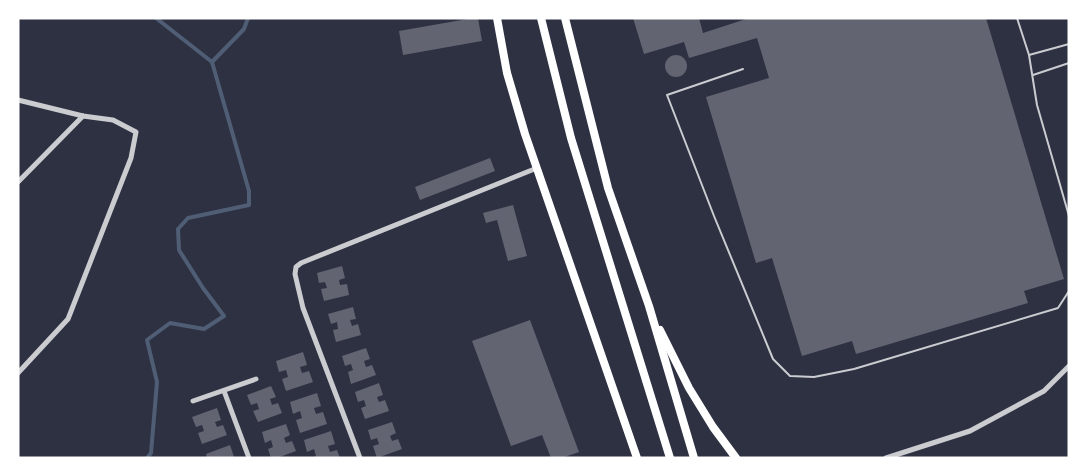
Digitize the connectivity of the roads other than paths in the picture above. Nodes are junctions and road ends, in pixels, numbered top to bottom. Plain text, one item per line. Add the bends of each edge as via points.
1 (497, 18) edge
2 (541, 18) edge
3 (565, 18) edge
4 (1017, 18) edge
5 (1069, 44) edge
6 (1029, 54) junction
7 (1069, 63) edge
8 (743, 69) dead end
9 (1033, 75) junction
10 (18, 100) edge
11 (83, 116) junction
12 (537, 168) junction
13 (18, 182) edge
14 (1069, 215) edge
15 (1069, 291) edge
16 (649, 306) junction
17 (1069, 366) edge
18 (18, 373) edge
19 (256, 379) dead end
20 (224, 391) junction
21 (194, 401) dead end
22 (249, 458) edge
23 (360, 458) edge
24 (637, 458) edge
25 (670, 458) edge
26 (694, 458) edge
27 (736, 458) edge
28 (886, 458) edge

1 - 12 highway via 507,73
2 - 25 highway via 571,138
3 - 16 highway via 608,188
4 - 6 lane
5 - 6 lane
6 - 9 lane
7 - 9 lane
8 - 15 lane via 667,95 773,359 790,376 814,377 854,369 1058,308
9 - 14 lane via 1037,105
10 - 11 street
11 - 13 street
11 - 18 street via 113,120 136,132 131,158 68,319
12 - 23 street via 296,267 303,308
12 - 24 highway
16 - 26 highway
16 - 27 highway via 689,388
17 - 28 street via 1044,391 970,431
19 - 20 street
20 - 21 street
20 - 22 street

